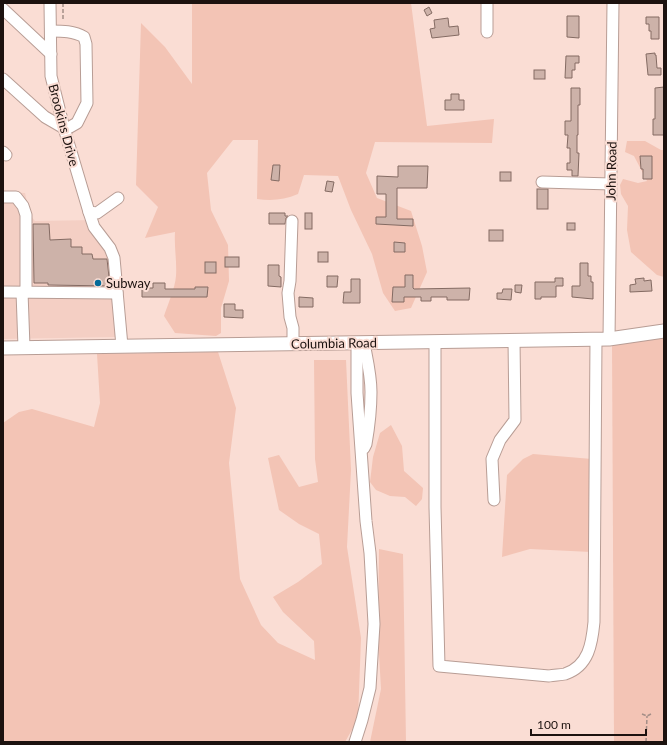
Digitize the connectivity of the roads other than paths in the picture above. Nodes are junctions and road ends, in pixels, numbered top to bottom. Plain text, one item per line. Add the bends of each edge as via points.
1 (50, 3) edge
2 (487, 3) edge
3 (612, 3) edge
4 (3, 9) edge
5 (51, 31) junction
6 (487, 32) dead end
7 (51, 54) junction
8 (3, 79) edge
9 (64, 128) junction
10 (542, 182) dead end
11 (611, 184) junction
12 (3, 197) edge
13 (118, 198) dead end
14 (89, 212) junction
15 (292, 221) dead end
16 (3, 292) edge
17 (24, 292) junction
18 (117, 293) junction
19 (664, 331) edge
20 (596, 339) junction
21 (609, 339) junction
22 (514, 340) junction
23 (435, 342) junction
24 (361, 343) junction
25 (293, 344) junction
26 (122, 346) junction
27 (24, 347) junction
28 (3, 348) edge
29 (357, 393) junction
30 (371, 394) junction
31 (361, 454) junction
32 (494, 500) dead end
33 (355, 742) edge

1 - 5 street, Brookins Drive
2 - 6 street
3 - 11 street, John Road
4 - 7 street
5 - 7 street, Brookins Drive
5 - 9 street via 79,34 84,37 86,44 87,103 78,123
7 - 9 street, Brookins Drive via 52,76
8 - 9 street via 45,117
9 - 14 street, Brookins Drive
10 - 11 street
11 - 21 street, John Road
12 - 17 street via 16,197 26,215
13 - 14 street via 97,213
14 - 18 street, Brookins Drive via 94,227 110,248 114,258
15 - 25 street via 288,293
16 - 17 street
17 - 18 street
17 - 27 street
18 - 26 street, Brookins Drive
19 - 21 main road, Columbia Road
20 - 21 main road, Columbia Road
20 - 22 main road, Columbia Road
20 - 23 street via 592,644 578,667 565,674 549,676 439,666 435,507
22 - 23 main road, Columbia Road
22 - 32 street via 515,420 500,440 492,459
23 - 24 main road, Columbia Road
24 - 25 main road, Columbia Road
24 - 29 street
24 - 30 street via 370,373
25 - 26 main road, Columbia Road
26 - 27 main road, Columbia Road
27 - 28 main road, Columbia Road
29 - 30 street via 365,398
29 - 31 street
30 - 31 street via 366,444
31 - 33 street via 374,624 370,688

